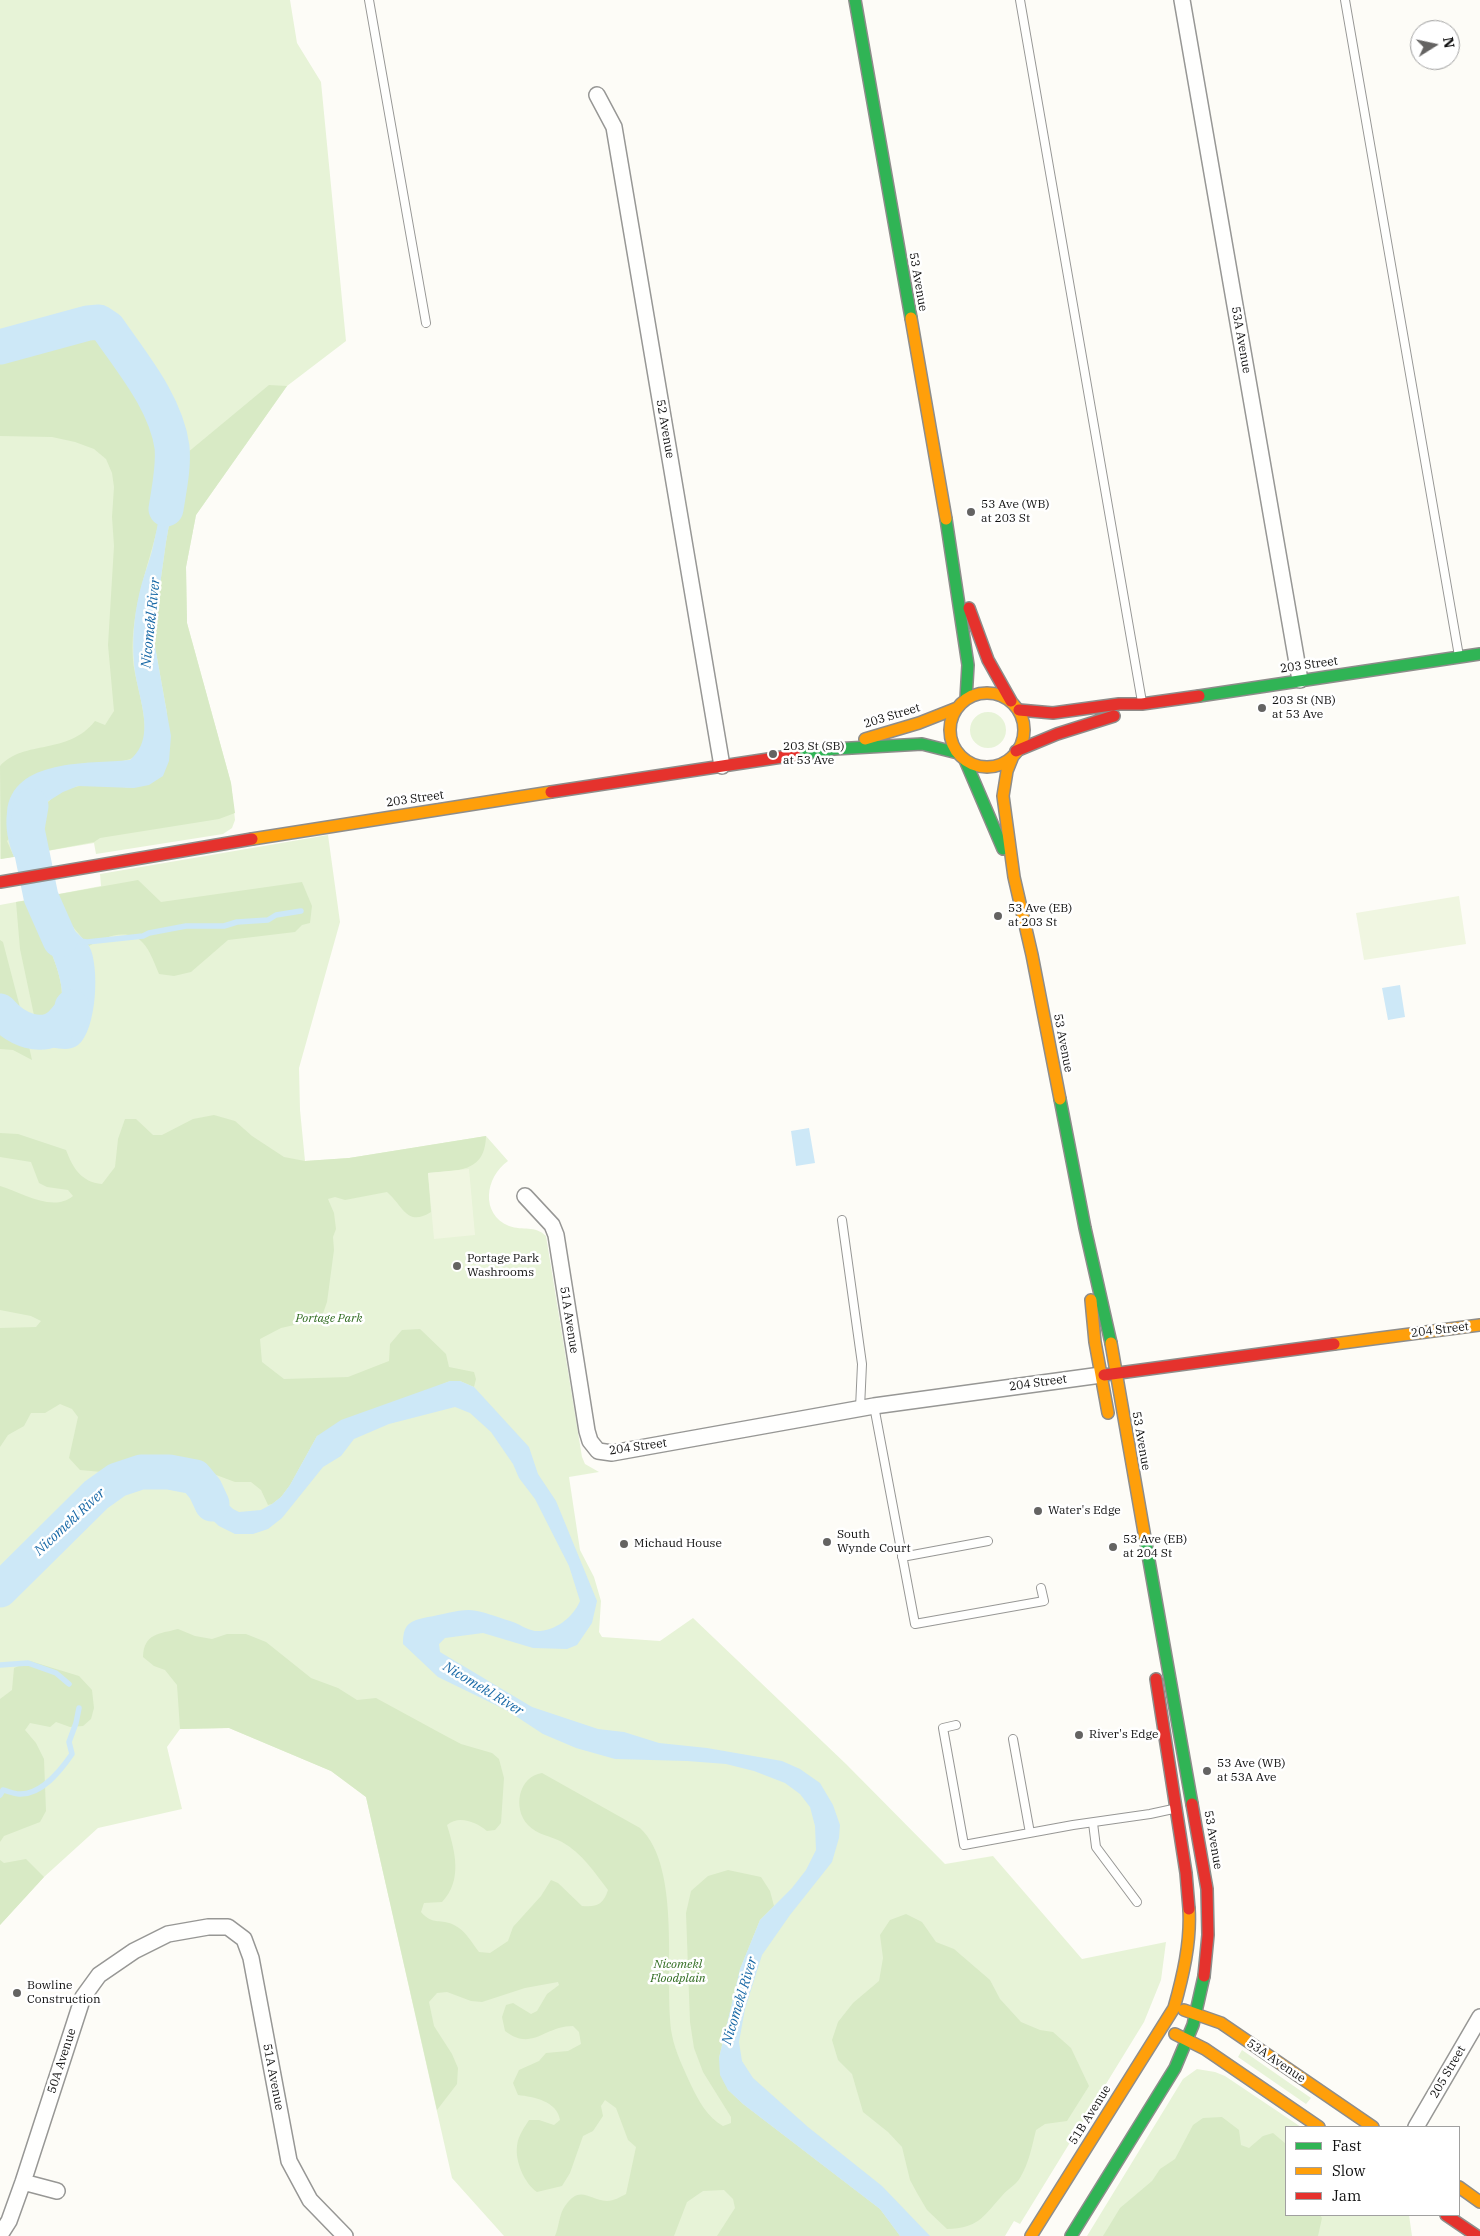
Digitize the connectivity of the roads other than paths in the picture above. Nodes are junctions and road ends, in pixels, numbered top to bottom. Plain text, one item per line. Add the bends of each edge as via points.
1 (369, 0) edge
2 (855, 0) edge
3 (1020, 0) edge
4 (1182, 0) edge
5 (1345, 0) edge
6 (597, 94) dead end
7 (426, 323) dead end
8 (955, 569) junction
9 (1480, 654) edge
10 (1460, 657) junction
11 (1300, 680) junction
12 (966, 699) junction
13 (1011, 701) junction
14 (1142, 704) junction
15 (957, 708) junction
16 (1018, 710) junction
17 (834, 749) junction
18 (1015, 754) junction
19 (962, 757) junction
20 (722, 766) junction
21 (1014, 877) junction
22 (0, 882) edge
23 (525, 1196) dead end
24 (842, 1220) dead end
25 (1085, 1228) junction
26 (1480, 1325) edge
27 (1109, 1374) junction
28 (867, 1407) junction
29 (1110, 1421) dead end
30 (598, 1451) joint
31 (988, 1541) dead end
32 (902, 1557) junction
33 (1041, 1588) dead end
34 (1153, 1664) dead end
35 (956, 1725) dead end
36 (1013, 1739) dead end
37 (1192, 1804) junction
38 (1175, 1808) junction
39 (1093, 1822) junction
40 (1030, 1833) junction
41 (1137, 1902) dead end
42 (208, 1927) joint
43 (1174, 2008) junction
44 (1196, 2013) junction
45 (1480, 2017) edge
46 (1161, 2029) junction
47 (1188, 2040) junction
48 (1317, 2126) edge
49 (1372, 2126) edge
50 (1417, 2126) edge
51 (24, 2182) junction
52 (1460, 2188) edge
53 (57, 2192) dead end
54 (1480, 2202) edge
55 (1447, 2216) edge
56 (1032, 2234) edge
57 (0, 2235) edge
58 (345, 2236) edge
59 (1070, 2236) edge
60 (1477, 2236) edge

1 - 7 lane
2 - 8 street, 53 Avenue
3 - 14 lane
4 - 11 street, 53A Avenue
5 - 10 lane
6 - 20 street, 52 Avenue via 614,127
8 - 12 street, 53 Avenue via 968,666
8 - 13 street, 53 Avenue via 988,660
9 - 10 street, 203 Street
10 - 11 street, 203 Street
11 - 14 street, 203 Street
12 - 13 street via 988,692
12 - 15 street
13 - 16 street
14 - 16 street, 203 Street via 1053,713
14 - 18 street, 203 Street via 1122,714 1089,722
15 - 17 street, 203 Street
15 - 19 street via 951,719 950,731 952,743
16 - 18 street via 1024,734
17 - 19 street, 203 Street via 922,744
17 - 20 street, 203 Street
18 - 19 street via 1003,763 991,766 979,766
18 - 21 street, 53 Avenue via 1007,772 1003,796
19 - 21 street, 53 Avenue
20 - 22 street, 203 Street via 346,823
21 - 25 street, 53 Avenue
23 - 30 street, 51A Avenue via 552,1225 556,1235 588,1431 590,1441
24 - 28 lane
25 - 27 street, 53 Avenue via 1110,1335
25 - 27 street, 53 Avenue via 1095,1342
26 - 27 street, 204 Street
27 - 28 street, 204 Street
27 - 29 street, 53 Avenue
27 - 37 street, 53 Avenue
28 - 30 street, 204 Street via 612,1452
28 - 32 lane
31 - 32 lane
32 - 33 lane via 915,1624 1044,1601
34 - 38 street
35 - 40 lane via 943,1728 964,1845
36 - 40 lane
37 - 38 lane
37 - 44 street, 53 Avenue via 1210,1918 1209,1944
38 - 39 lane
38 - 43 street via 1189,1913 1188,1943
39 - 40 lane
39 - 41 lane via 1096,1847
42 - 51 street, 50A Avenue via 168,1934 134,1951 99,1975 82,1996
42 - 58 street, 51A Avenue via 228,1927 244,1939 251,1958 289,2161 310,2200
43 - 44 street, 53A Avenue
43 - 46 street, 51B Avenue
44 - 47 street
44 - 49 street, 53A Avenue via 1221,2023
45 - 50 street, 205 Street
46 - 47 street
46 - 56 street, 51B Avenue
47 - 48 street
47 - 59 street via 1175,2068
51 - 53 street
51 - 57 street, 50A Avenue via 9,2222
52 - 54 street
55 - 60 street

